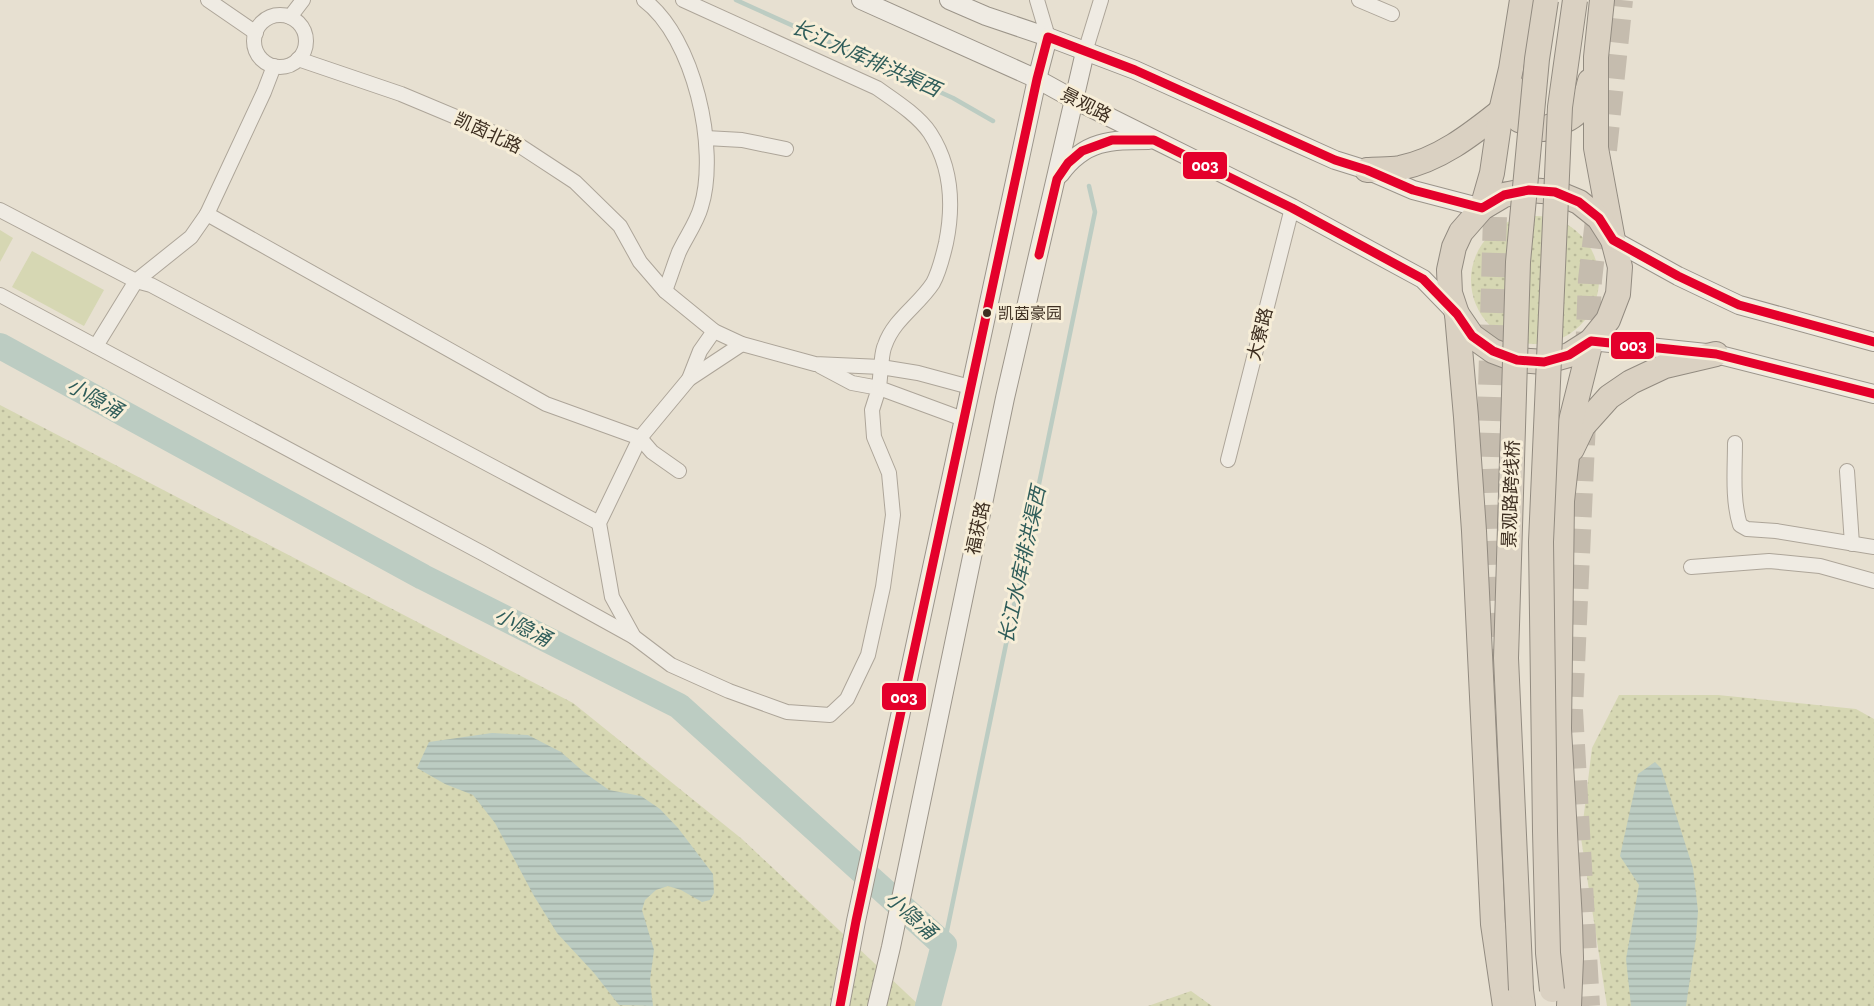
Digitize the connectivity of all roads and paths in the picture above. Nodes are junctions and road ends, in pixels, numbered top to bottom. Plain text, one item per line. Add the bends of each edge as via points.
1 (208, 0) edge
2 (303, 0) edge
3 (644, 0) edge
4 (683, 0) edge
5 (861, 0) edge
6 (949, 0) edge
7 (1037, 0) edge
8 (1101, 0) edge
9 (1359, 0) edge
10 (1521, 0) edge
11 (1546, 0) edge
12 (1575, 0) edge
13 (1602, 0) edge
14 (1392, 14) dead end
15 (290, 17) junction
16 (256, 33) junction
17 (1048, 37) junction
18 (1085, 52) junction
19 (1596, 57) junction
20 (298, 59) junction
21 (274, 66) junction
22 (1511, 69) junction
23 (1037, 79) junction
24 (1075, 100) junction
25 (1502, 111) junction
26 (705, 138) junction
27 (1154, 140) junction
28 (786, 149) dead end
29 (1367, 170) junction
30 (1057, 179) junction
31 (1292, 208) junction
32 (1482, 208) junction
33 (0, 210) edge
34 (207, 214) junction
35 (1613, 240) junction
36 (136, 281) junction
37 (665, 291) junction
38 (0, 295) edge
39 (1457, 314) junction
40 (714, 331) junction
41 (1591, 341) junction
42 (1874, 342) edge
43 (742, 345) junction
44 (96, 346) junction
45 (1716, 354) junction
46 (815, 364) junction
47 (881, 367) junction
48 (689, 379) junction
49 (970, 387) junction
50 (879, 388) junction
51 (1874, 394) edge
52 (963, 419) junction
53 (640, 438) junction
54 (1735, 443) dead end
55 (1228, 460) dead end
56 (1566, 460) junction
57 (679, 471) dead end
58 (1847, 471) dead end
59 (599, 523) junction
60 (1852, 543) junction
61 (1874, 547) edge
62 (1691, 567) dead end
63 (1874, 581) edge
64 (634, 637) junction
65 (1516, 1001) edge
66 (1558, 1001) edge
67 (840, 1006) edge
68 (877, 1006) edge

1 - 16 street
2 - 15 street
3 - 26 street via 670,29 690,68 701,105
4 - 47 street via 877,88 929,130 944,158 951,220 933,282 896,325 885,345
5 - 23 street, 景观路
6 - 17 street
7 - 17 street
8 - 18 street
9 - 14 street
10 - 22 highway
11 - 65 highway, 景观路跨线桥, bridge via 1518,262 1506,658
12 - 66 highway, 景观路跨线桥, bridge via 1560,107 1541,542 1548,953
13 - 19 highway
15 - 16 street via 266,19
15 - 20 street via 297,21 305,36 306,44
16 - 21 street via 256,50 266,63
17 - 18 street
17 - 23 street, 福获路
18 - 24 street, 福获路
18 - 29 street via 1135,70 1335,160
19 - 22 highway via 1578,112 1543,129 1519,120 1513,103
19 - 35 highway via 1596,148
20 - 21 street
20 - 37 street, 凯茵北路 via 401,94 511,140 575,182 620,226 640,262
21 - 34 street
22 - 25 highway
23 - 24 street, 景观路
23 - 49 street, 福获路
24 - 27 street, 景观路
24 - 30 street, 福获路
25 - 29 highway via 1447,151 1398,169
25 - 32 highway
26 - 28 street
26 - 37 street via 707,168 701,207
27 - 30 street via 1112,140 1082,151
27 - 31 street, 景观路
29 - 32 street via 1413,190
30 - 68 street, 福获路 via 1005,398
31 - 39 street, 景观路 via 1423,279
31 - 55 street, 大寮路
32 - 35 highway via 1504,195 1529,190 1555,192 1579,202 1599,218
32 - 39 highway via 1461,232 1454,247 1449,270
33 - 36 street
34 - 36 street via 191,237
34 - 53 street via 546,404
35 - 41 highway via 1620,267 1618,294 1608,320
35 - 42 street via 1739,305
36 - 44 street
36 - 59 street via 151,285
37 - 40 street, 凯茵北路
38 - 44 street
39 - 41 highway via 1472,336 1493,351 1517,360 1544,362 1569,355
39 - 65 highway via 1474,531 1494,924
40 - 43 street, 凯茵北路
40 - 48 street via 700,351
41 - 45 street
41 - 56 highway via 1571,421
43 - 46 street, 凯茵北路
43 - 48 street
44 - 64 street
45 - 51 street
45 - 56 highway via 1665,366 1631,382 1609,398 1583,426
46 - 47 street
46 - 50 street via 852,383
47 - 49 street
47 - 50 street
48 - 53 street
49 - 52 street, 福获路
50 - 52 street
50 - 64 street via 872,410 874,437 889,473 893,515 868,655 847,699 830,715 787,712 671,665
52 - 67 street, 福获路
53 - 57 street
53 - 59 street
54 - 60 street via 1740,525
56 - 66 highway via 1559,729 1572,958
58 - 60 street
59 - 64 street via 612,597
60 - 61 street
62 - 63 street via 1769,561 1820,566

